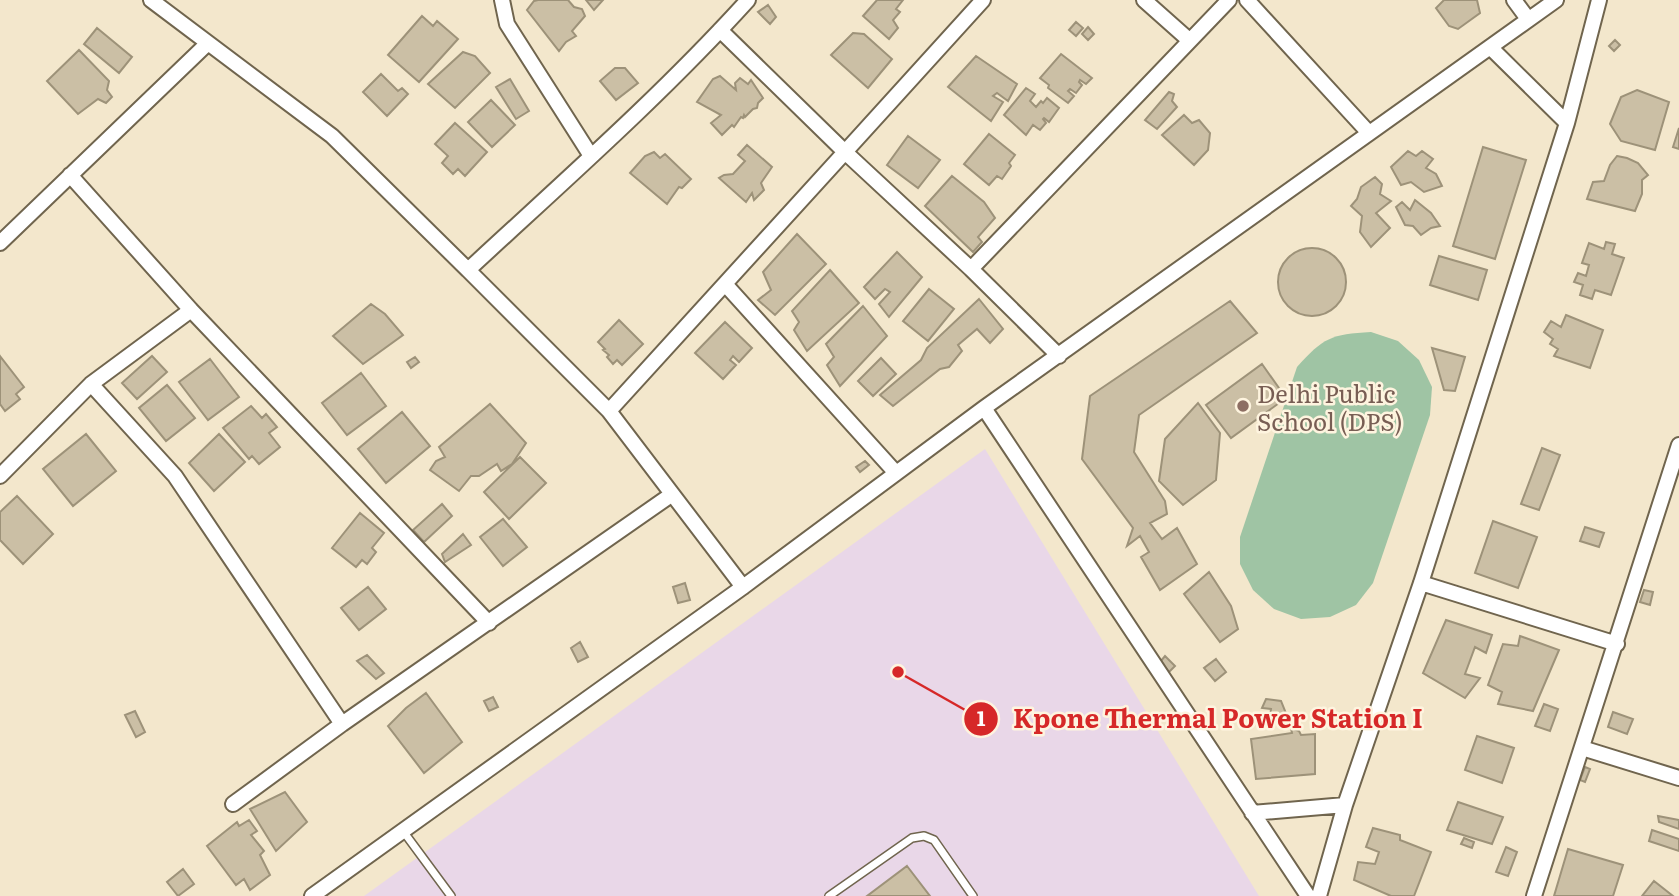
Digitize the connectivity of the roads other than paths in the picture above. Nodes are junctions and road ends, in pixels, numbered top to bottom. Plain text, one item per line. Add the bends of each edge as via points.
1 (151, 0) edge
2 (502, 0) edge
3 (748, 0) edge
4 (984, 0) edge
5 (1144, 0) edge
6 (1229, 0) edge
7 (1247, 0) edge
8 (1514, 0) edge
9 (1556, 0) edge
10 (1599, 0) edge
11 (1528, 19) junction
12 (720, 30) junction
13 (1189, 40) junction
14 (208, 43) junction
15 (1490, 47) junction
16 (1567, 122) junction
17 (1369, 133) junction
18 (845, 152) junction
19 (591, 156) junction
20 (70, 175) junction
21 (0, 243) edge
22 (971, 269) junction
23 (468, 270) junction
24 (725, 284) junction
25 (191, 310) junction
26 (1059, 356) junction
27 (91, 384) junction
28 (984, 408) junction
29 (609, 411) junction
30 (1679, 445) edge
31 (896, 473) junction
32 (0, 476) edge
33 (671, 495) junction
34 (1421, 583) junction
35 (743, 587) junction
36 (489, 623) junction
37 (1616, 644) junction
38 (342, 724) junction
39 (1582, 748) junction
40 (1679, 778) edge
41 (233, 804) dead end
42 (1345, 805) junction
43 (1252, 813) junction
44 (403, 830) junction
45 (312, 896) edge
46 (451, 896) edge
47 (829, 896) edge
48 (973, 896) edge
49 (1308, 896) edge
50 (1319, 896) edge
51 (1534, 896) edge

1 - 14 street
2 - 19 street via 507,24
3 - 12 street
4 - 18 street
5 - 13 street
6 - 13 street
7 - 17 street
8 - 11 street
9 - 11 street
10 - 16 street
11 - 15 street
12 - 18 street
12 - 19 street
13 - 22 street
14 - 20 street
14 - 23 street via 332,136
15 - 16 street
15 - 17 street
16 - 34 street
17 - 26 street
18 - 22 street
18 - 24 street
19 - 23 street
20 - 21 street
20 - 25 street
22 - 26 street
23 - 29 street
24 - 29 street
24 - 31 street
25 - 27 street
25 - 36 street
26 - 28 street
27 - 32 street
27 - 38 street via 176,477
28 - 31 street
28 - 43 street
29 - 33 street
30 - 37 street
31 - 35 street
33 - 35 street
33 - 36 street
34 - 37 street
34 - 42 street
35 - 44 street
36 - 38 street
37 - 39 street
38 - 41 street
39 - 40 street
39 - 51 street
42 - 43 street
42 - 50 street
43 - 49 street
44 - 45 street
44 - 46 lane
47 - 48 lane via 912,838 924,836 934,840

